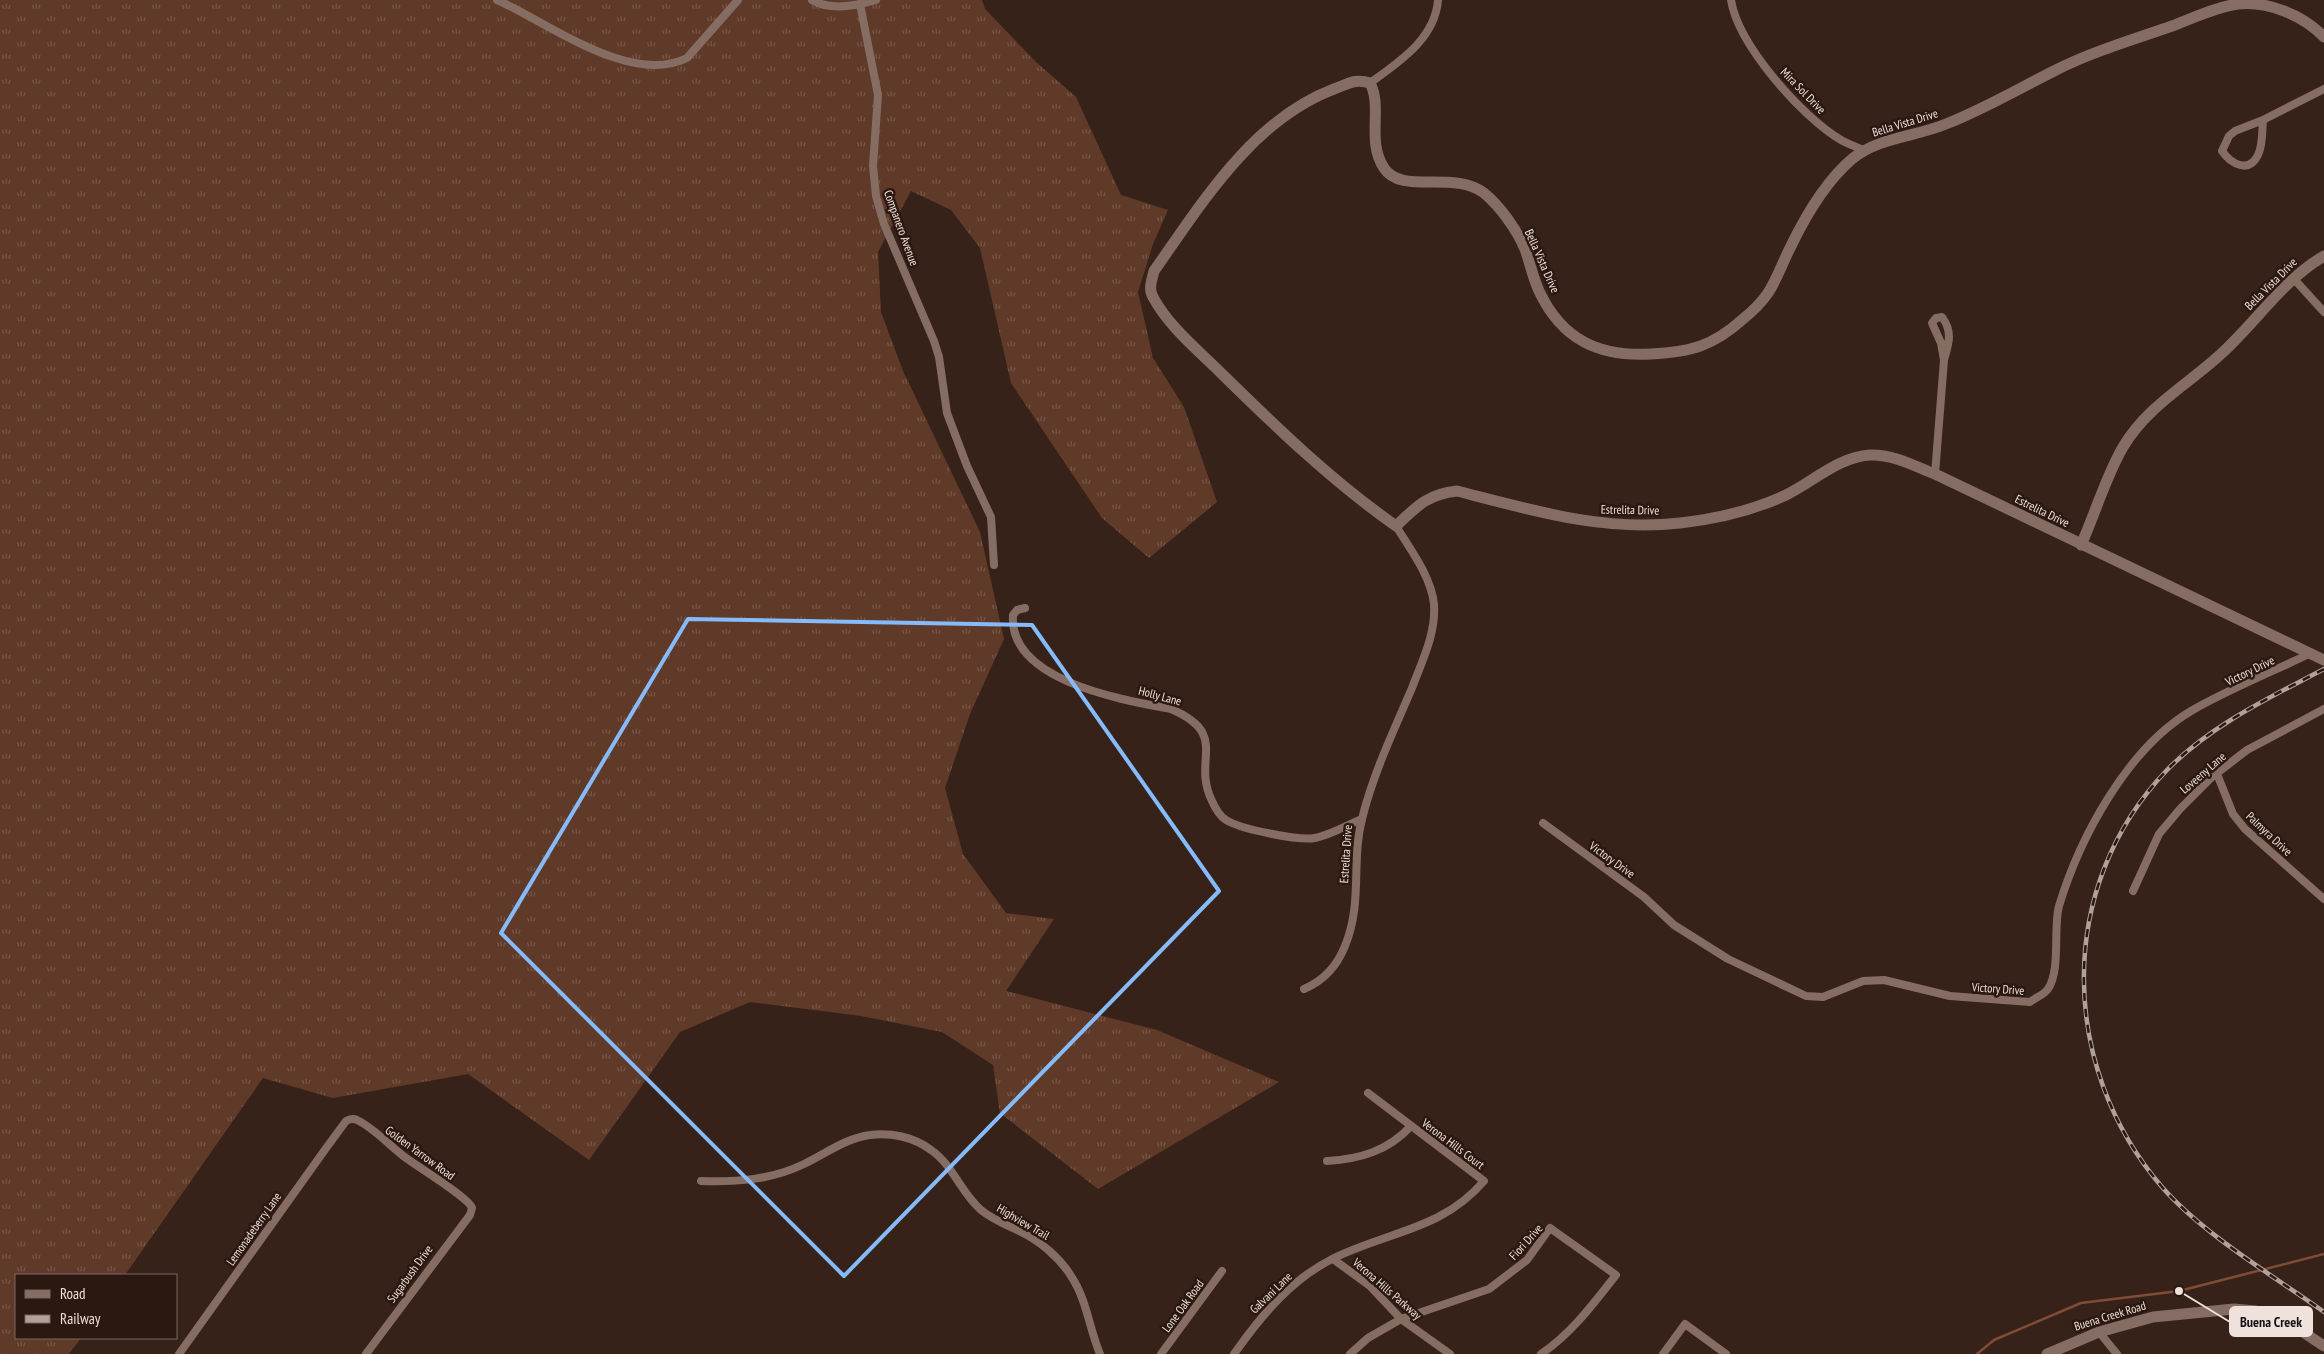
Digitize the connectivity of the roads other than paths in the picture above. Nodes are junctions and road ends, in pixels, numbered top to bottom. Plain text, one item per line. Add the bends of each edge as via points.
1 (497, 0) edge
2 (738, 0) edge
3 (812, 0) edge
4 (876, 0) edge
5 (1438, 0) edge
6 (1730, 0) edge
7 (2262, 2) edge
8 (860, 4) junction
9 (2324, 36) edge
10 (1370, 83) junction
11 (2324, 89) edge
12 (2263, 120) junction
13 (1865, 151) junction
14 (2324, 256) edge
15 (2294, 279) junction
16 (2324, 312) edge
17 (1944, 360) junction
18 (1935, 474) junction
19 (1396, 526) junction
20 (2081, 545) junction
21 (994, 564) dead end
22 (1025, 608) dead end
23 (2320, 656) edge
24 (2324, 709) edge
25 (2217, 774) junction
26 (1362, 819) junction
27 (1543, 822) dead end
28 (2133, 890) dead end
29 (2324, 899) edge
30 (1304, 989) dead end
31 (1368, 1093) dead end
32 (350, 1119) joint
33 (1410, 1126) junction
34 (1327, 1161) dead end
35 (701, 1181) dead end
36 (472, 1208) joint
37 (1333, 1259) junction
38 (1222, 1270) dead end
39 (1401, 1318) junction
40 (2099, 1332) junction
41 (2324, 1346) edge
42 (179, 1354) edge
43 (366, 1354) edge
44 (1100, 1354) edge
45 (1161, 1354) edge
46 (1234, 1354) edge
47 (1350, 1354) edge
48 (1450, 1354) edge
49 (1541, 1354) edge
50 (1663, 1354) edge
51 (1726, 1354) edge
52 (2047, 1354) edge
53 (2117, 1354) edge

1 - 2 street via 612,58 656,66 687,58
3 - 8 street via 830,7
4 - 8 street
5 - 10 street via 1431,24 1420,41 1406,57
6 - 13 street, Mira Sol Drive via 1754,51 1782,88 1820,125
7 - 9 street, Bella Vista Drive via 2284,11
7 - 13 street, Bella Vista Drive via 2229,6 2098,52 1943,126 1881,142
8 - 21 street, Companero Avenue via 878,94 873,166 876,196 884,224 934,341 947,413 991,518
10 - 13 street, Bella Vista Drive via 1376,94 1377,153 1385,170 1405,182 1454,181 1480,190 1502,213 1524,247 1539,290 1562,326 1582,342 1606,352 1638,355 1685,352 1708,344 1742,321 1773,287 1807,215 1832,180
10 - 19 street via 1360,79 1322,94 1285,116 1232,163 1154,272 1150,288 1172,325 1290,441 1351,494
11 - 12 street
12 - 12 street via 2235,130 2229,136 2222,151 2235,164 2241,167 2249,165 2258,156
14 - 15 street, Bella Vista Drive
15 - 16 street
15 - 20 street, Bella Vista Drive via 2221,354 2168,396 2136,430 2123,447
17 - 17 street via 1932,323 1942,317 1950,339
17 - 18 street
18 - 19 street, Estrelita Drive via 1892,457 1871,455 1851,458 1785,496 1738,512 1678,524 1613,526 1566,519 1457,491 1440,493 1422,501
18 - 20 street, Estrelita Drive
19 - 26 street, Estrelita Drive via 1424,574 1434,604 1431,639
20 - 23 street, Estrelita Drive
22 - 26 street, Holly Lane via 1013,615 1013,631 1030,659 1050,673 1074,684 1171,709 1196,723 1206,737 1209,792 1226,820 1267,833 1315,838
23 - 27 street, Victory Drive via 2190,712 2132,765 2090,828 2075,862 2059,908 2052,979 2048,989 2030,1002 1950,996 1884,980 1863,981 1823,997 1806,996 1728,959 1674,925 1644,897
24 - 25 street, Loveeny Lane via 2247,750
25 - 28 street, Loveeny Lane via 2180,809 2160,834
25 - 29 street, Palmyra Drive via 2233,814 2245,829
26 - 30 street, Estrelita Drive via 1357,895 1344,948 1329,972 1319,982
31 - 33 street, Verona Hills Court
32 - 36 street, Golden Yarrow Road via 364,1124 465,1199
32 - 42 street, Lemonadeberry Lane
33 - 34 street via 1404,1134 1373,1154 1353,1160
33 - 37 street, Verona Hills Court via 1484,1181 1446,1215
35 - 44 street, Highview Trail via 740,1182 774,1176 849,1140 869,1135 895,1135 918,1142 943,1161 966,1195 981,1210 998,1222 1022,1232 1049,1251 1066,1269 1084,1302
36 - 43 street, Sugarbush Drive
37 - 39 street, Verona Hills Parkway via 1370,1286
37 - 46 street, Galvani Lane via 1294,1284 1259,1319
38 - 45 street, Lone Oak Road
39 - 47 street via 1368,1338
39 - 48 street, Verona Hills Parkway
39 - 49 street, Fiori Drive via 1488,1289 1526,1260 1550,1228 1616,1275 1583,1317
40 - 41 street, Buena Creek Road via 2153,1317 2245,1309 2282,1318
40 - 52 street, Buena Creek Road
40 - 53 street
50 - 51 street via 1685,1324

